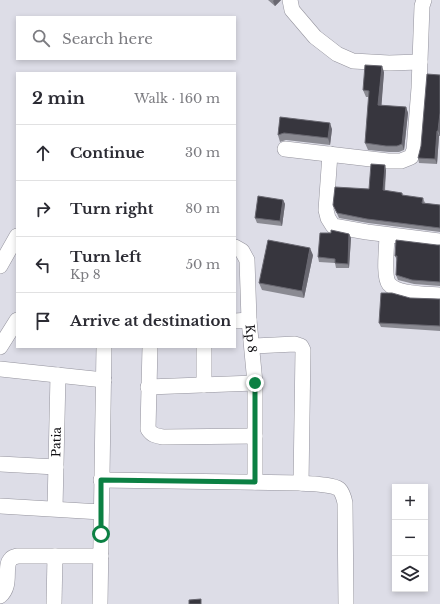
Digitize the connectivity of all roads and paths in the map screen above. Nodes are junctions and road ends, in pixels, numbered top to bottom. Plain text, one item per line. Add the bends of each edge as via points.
1 (290, 0) edge
2 (424, 0) edge
3 (420, 62) junction
4 (285, 149) dead end
5 (330, 154) junction
6 (387, 235) junction
7 (16, 238) edge
8 (440, 241) edge
9 (236, 248) edge
10 (0, 266) edge
11 (440, 295) edge
12 (242, 321) edge
13 (16, 323) edge
14 (0, 346) edge
15 (252, 346) junction
16 (104, 348) edge
17 (150, 348) edge
18 (204, 348) edge
19 (0, 369) edge
20 (58, 375) junction
21 (104, 380) junction
22 (255, 383) junction
23 (204, 385) junction
24 (148, 387) junction
25 (255, 436) junction
26 (0, 464) edge
27 (56, 467) junction
28 (101, 480) junction
29 (255, 482) junction
30 (301, 483) junction
31 (0, 506) edge
32 (55, 508) junction
33 (101, 512) junction
34 (55, 556) junction
35 (101, 556) junction
36 (0, 596) edge
37 (54, 604) edge
38 (100, 604) edge
39 (346, 604) edge

1 - 3 street via 292,10 315,37 337,54 353,61
2 - 3 street
3 - 5 street via 414,150 411,157 388,160
4 - 5 street
5 - 6 street via 326,210 333,226
6 - 8 street
6 - 11 street via 388,284 404,292
7 - 10 street
9 - 12 street, Kp 8 via 242,251 247,260
12 - 15 street, Kp 8
13 - 14 street
15 - 22 street, Kp 8
15 - 30 street via 295,344 303,350
16 - 21 street
17 - 24 street
18 - 23 street
19 - 20 street
20 - 21 street
20 - 27 street, Patia
21 - 28 street
22 - 23 street
22 - 25 street, Kp 8
23 - 24 street
24 - 25 street via 148,429 156,436
25 - 29 street, Kp 8
26 - 27 street
27 - 32 street, Patia
28 - 29 street
28 - 33 street
29 - 30 street
30 - 39 street via 332,486 344,495
31 - 32 street
32 - 33 street
33 - 35 street
34 - 35 street
34 - 36 street via 11,558 8,564 7,584
34 - 37 street
35 - 38 street

